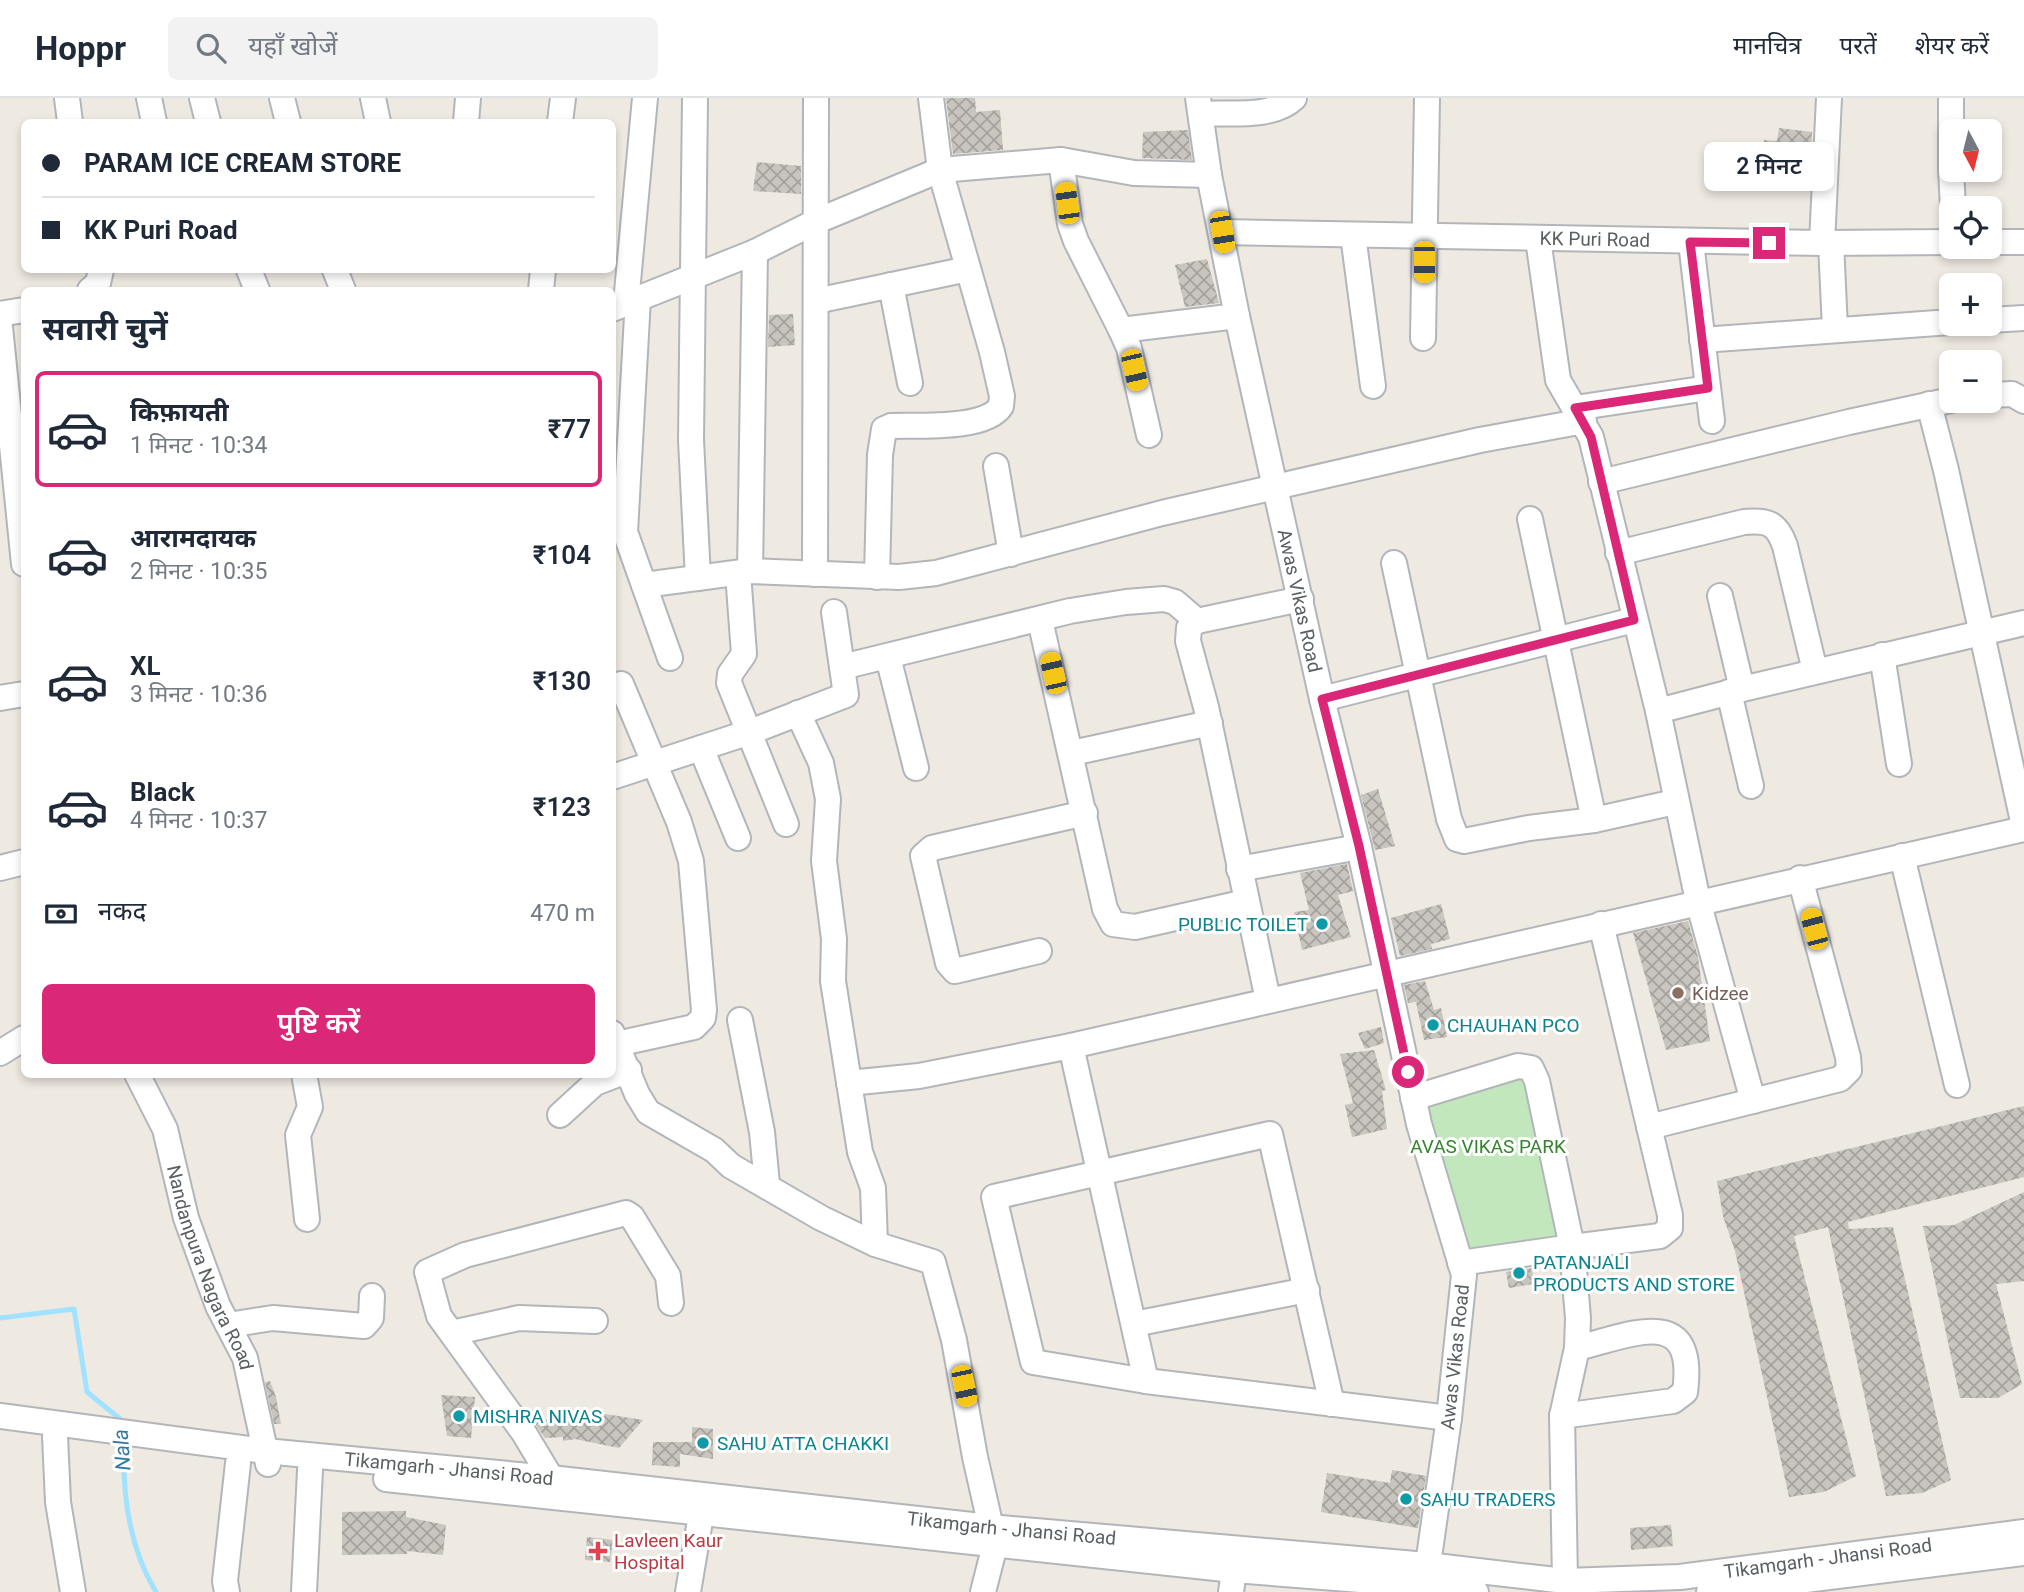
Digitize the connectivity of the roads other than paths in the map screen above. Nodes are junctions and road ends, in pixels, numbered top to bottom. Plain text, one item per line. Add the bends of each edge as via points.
1 (67, 98) edge
2 (149, 98) edge
3 (202, 98) edge
4 (282, 98) edge
5 (373, 98) edge
6 (468, 98) edge
7 (563, 98) edge
8 (645, 98) edge
9 (695, 98) edge
10 (816, 98) edge
11 (931, 98) edge
12 (1294, 98) edge
13 (1427, 98) edge
14 (1829, 98) edge
15 (1951, 98) edge
16 (1199, 106) edge
17 (70, 119) edge
18 (153, 119) edge
19 (207, 119) edge
20 (287, 119) edge
21 (377, 119) edge
22 (466, 119) edge
23 (560, 119) edge
24 (1951, 119) edge
25 (1061, 160) junction
26 (940, 170) junction
27 (1209, 175) junction
28 (817, 221) junction
29 (1222, 232) junction
30 (1353, 235) junction
31 (1424, 236) junction
32 (1538, 239) junction
33 (1690, 242) junction
34 (1939, 242) edge
35 (2002, 242) edge
36 (2024, 242) edge
37 (1826, 243) junction
38 (755, 252) junction
39 (968, 269) junction
40 (695, 276) junction
41 (891, 285) junction
42 (816, 301) junction
43 (625, 303) edge
44 (21, 310) edge
45 (0, 314) edge
46 (1237, 316) junction
47 (2024, 318) edge
48 (2002, 319) edge
49 (1939, 323) edge
50 (0, 327) edge
51 (1835, 329) junction
52 (1121, 330) junction
53 (1423, 338) dead end
54 (1702, 340) junction
55 (910, 383) dead end
56 (1373, 386) dead end
57 (1708, 388) junction
58 (2002, 394) edge
59 (2024, 401) edge
60 (1939, 402) edge
61 (4, 407) edge
62 (1942, 413) edge
63 (1579, 414) junction
64 (1712, 421) dead end
65 (1149, 435) dead end
66 (996, 466) dead end
67 (1601, 482) junction
68 (1277, 487) junction
69 (616, 514) edge
70 (1530, 519) dead end
71 (625, 532) junction
72 (21, 540) edge
73 (1618, 553) junction
74 (1011, 554) junction
75 (1394, 563) dead end
76 (744, 572) junction
77 (815, 573) junction
78 (877, 577) junction
79 (698, 578) junction
80 (644, 585) junction
81 (1720, 596) dead end
82 (1301, 600) junction
83 (834, 612) dead end
84 (1040, 620) junction
85 (1634, 620) junction
86 (1197, 621) junction
87 (2024, 623) edge
88 (1981, 634) junction
89 (1554, 640) junction
90 (1882, 655) junction
91 (888, 657) junction
92 (670, 658) dead end
93 (842, 667) junction
94 (1815, 671) junction
95 (1419, 674) junction
96 (621, 684) dead end
97 (1735, 690) junction
98 (21, 694) edge
99 (0, 698) edge
100 (1322, 699) junction
101 (1658, 711) junction
102 (798, 713) junction
103 (1210, 723) junction
104 (750, 732) junction
105 (701, 748) junction
106 (1072, 753) junction
107 (654, 762) junction
108 (1899, 764) dead end
109 (916, 768) dead end
110 (616, 776) edge
111 (1751, 786) dead end
112 (1675, 802) junction
113 (1085, 813) junction
114 (1594, 820) junction
115 (786, 824) dead end
116 (2024, 827) edge
117 (738, 838) dead end
118 (1359, 846) junction
119 (1902, 856) junction
120 (21, 863) edge
121 (0, 867) edge
122 (1239, 869) junction
123 (1800, 878) junction
124 (1698, 901) junction
125 (1246, 902) junction
126 (1601, 924) junction
127 (1039, 951) dead end
128 (1388, 972) junction
129 (1268, 1000) junction
130 (740, 1020) dead end
131 (21, 1040) edge
132 (616, 1041) edge
133 (616, 1045) edge
134 (1071, 1046) junction
135 (0, 1053) edge
136 (629, 1070) junction
137 (616, 1075) edge
138 (146, 1078) edge
139 (305, 1078) edge
140 (608, 1078) edge
141 (849, 1083) junction
142 (1957, 1085) dead end
143 (1413, 1098) junction
144 (1754, 1101) junction
145 (560, 1115) dead end
146 (1649, 1127) junction
147 (1099, 1172) junction
148 (768, 1184) junction
149 (307, 1219) dead end
150 (875, 1244) junction
151 (1572, 1247) junction
152 (1460, 1263) junction
153 (1307, 1290) junction
154 (372, 1296) dead end
155 (671, 1303) dead end
156 (595, 1321) dead end
157 (1134, 1324) junction
158 (228, 1325) junction
159 (452, 1333) junction
160 (1577, 1348) junction
161 (1146, 1381) junction
162 (1332, 1404) junction
163 (0, 1416) edge
164 (1562, 1416) junction
165 (1449, 1418) junction
166 (0, 1430) edge
167 (99, 1434) junction
168 (55, 1436) junction
169 (146, 1440) junction
170 (267, 1458) junction
171 (238, 1462) junction
172 (310, 1471) junction
173 (551, 1478) junction
174 (514, 1484) junction
175 (701, 1515) junction
176 (2024, 1532) edge
177 (993, 1536) junction
178 (1986, 1548) junction
179 (2024, 1553) edge
180 (1425, 1580) edge
181 (1233, 1581) edge
182 (1565, 1581) junction
183 (1718, 1587) edge
184 (74, 1592) edge
185 (227, 1592) edge
186 (304, 1592) edge
187 (688, 1592) edge
188 (983, 1592) edge
189 (1476, 1592) edge

1 - 17 street
2 - 18 street
3 - 19 street
4 - 20 street
5 - 21 street
6 - 22 street
7 - 23 street
8 - 43 street
9 - 40 street
10 - 28 street
11 - 26 street
12 - 16 street via 1271,110
13 - 31 street
14 - 37 street
15 - 24 street
16 - 27 street, Awas Vikas Road
25 - 26 street
25 - 27 street via 1134,173
25 - 52 street via 1073,233
26 - 28 street
26 - 39 street
27 - 29 street, Awas Vikas Road
28 - 38 street
28 - 42 street
29 - 30 street, KK Puri Road
29 - 46 street, Awas Vikas Road
30 - 31 street, KK Puri Road
30 - 56 street
31 - 32 street, KK Puri Road
31 - 53 street
32 - 33 street, KK Puri Road
32 - 63 street via 1558,380
33 - 37 street, KK Puri Road
33 - 54 street
34 - 37 street, KK Puri Road
35 - 36 street
37 - 51 street
38 - 40 street
38 - 76 street
39 - 41 street
39 - 78 street via 992,352 1001,405 989,416 952,424 884,429
40 - 43 street
40 - 79 street via 691,480
41 - 42 street
41 - 55 street
42 - 77 street
43 - 71 street
44 - 45 street
46 - 52 street
46 - 68 street, Awas Vikas Road
47 - 48 street
49 - 51 street
50 - 61 street
51 - 54 street
52 - 65 street
54 - 57 street
57 - 63 street
57 - 64 street
58 - 59 street
60 - 67 street
61 - 72 street
62 - 88 street
63 - 67 street via 1591,437
63 - 68 street
66 - 74 street
67 - 73 street
68 - 74 street
68 - 82 street, Awas Vikas Road
69 - 71 street
70 - 89 street
71 - 80 street
73 - 85 street
73 - 94 street via 1744,522 1773,523 1785,546
74 - 78 street via 936,573
75 - 95 street
76 - 77 street
76 - 79 street
76 - 104 street via 744,654 729,678
77 - 78 street
79 - 80 street
80 - 92 street
81 - 97 street
82 - 86 street
82 - 100 street, Awas Vikas Road
83 - 93 street
84 - 86 street via 1070,611 1164,599 1175,602
84 - 91 street
84 - 106 street
85 - 89 street
85 - 101 street
86 - 103 street via 1189,628 1188,641
87 - 88 street
88 - 90 street
88 - 116 street
89 - 95 street
89 - 114 street
90 - 94 street
90 - 108 street
91 - 93 street
91 - 109 street
93 - 102 street via 846,695
94 - 97 street
95 - 100 street
95 - 114 street via 1457,839
96 - 107 street
97 - 101 street
97 - 111 street
98 - 99 street
100 - 118 street, Awas Vikas Road
101 - 112 street
102 - 104 street
102 - 141 street via 821,763 828,799 824,861
103 - 106 street
103 - 122 street
104 - 105 street
104 - 115 street
105 - 107 street
105 - 117 street
106 - 113 street
107 - 110 street
107 - 132 street via 691,861 703,1018 686,1030
112 - 114 street
112 - 124 street
113 - 125 street via 1112,924 1135,927
113 - 127 street via 932,848 923,856 947,963 955,971
116 - 119 street
118 - 122 street
118 - 128 street, Awas Vikas Road
119 - 123 street
119 - 142 street
120 - 121 street
122 - 125 street
123 - 124 street
123 - 144 street via 1849,1070 1840,1079
124 - 126 street
124 - 144 street
125 - 129 street
126 - 128 street
126 - 146 street
128 - 129 street
128 - 143 street, Awas Vikas Road
129 - 134 street
130 - 148 street
131 - 135 street
133 - 136 street
134 - 141 street via 919,1076
134 - 147 street
136 - 137 street
136 - 148 street via 648,1112 714,1150 731,1166
138 - 158 street, Nandanpura Nagara Road via 165,1129 187,1218
139 - 149 street via 310,1107 299,1144
140 - 145 street via 595,1083
141 - 150 street via 860,1152 873,1188
143 - 151 street via 1518,1066 1531,1068
143 - 152 street, Awas Vikas Road
144 - 146 street
146 - 151 street via 1670,1228 1660,1237
147 - 153 street via 1270,1134
147 - 157 street
147 - 161 street via 994,1197 1033,1362
148 - 150 street via 821,1218
150 - 177 street via 933,1262 954,1340
151 - 152 street
151 - 160 street
152 - 165 street, Awas Vikas Road via 1464,1275
153 - 157 street
153 - 162 street
154 - 158 street via 371,1318 364,1326 273,1318
155 - 159 street via 667,1276 638,1227 626,1213 615,1214 465,1255 427,1272 439,1315
156 - 159 street via 519,1318
157 - 161 street
158 - 170 street, Nandanpura Nagara Road via 245,1358
159 - 173 street
160 - 164 street
160 - 164 street via 1667,1332 1678,1337 1685,1353 1689,1369 1685,1392 1673,1401
161 - 162 street
162 - 165 street
163 - 167 street
164 - 182 street
165 - 180 street, Awas Vikas Road
166 - 168 street
167 - 168 street
167 - 169 street
168 - 184 street via 58,1502
169 - 170 street, Tikamgarh - Jhansi Road
169 - 171 street
170 - 171 street
170 - 172 street
170 - 174 street, Tikamgarh - Jhansi Road
171 - 185 street
172 - 174 street
172 - 186 street
173 - 174 street, Tikamgarh - Jhansi Road
173 - 177 street, Tikamgarh - Jhansi Road
174 - 175 street
175 - 177 street
175 - 187 street
176 - 178 street, Tikamgarh - Jhansi Road
177 - 180 street, Tikamgarh - Jhansi Road
177 - 181 street
177 - 188 street
178 - 179 street
178 - 183 street, Tikamgarh - Jhansi Road
180 - 181 street
180 - 182 street, Tikamgarh - Jhansi Road
180 - 189 street
182 - 183 street, Tikamgarh - Jhansi Road

